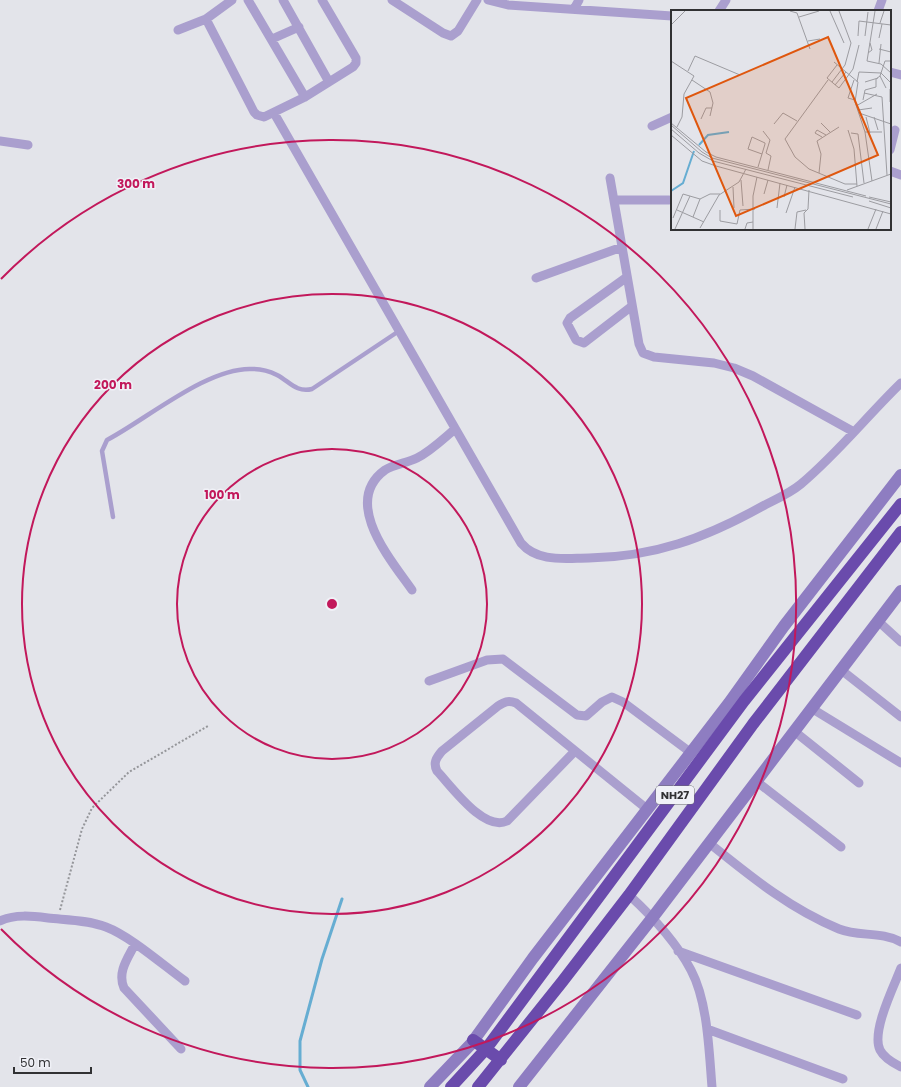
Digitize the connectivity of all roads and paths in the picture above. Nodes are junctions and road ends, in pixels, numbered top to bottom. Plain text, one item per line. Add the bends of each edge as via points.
1 (232, 0) edge
2 (248, 0) edge
3 (283, 0) edge
4 (322, 0) edge
5 (392, 0) edge
6 (477, 0) edge
7 (488, 0) edge
8 (579, 0) edge
9 (726, 0) edge
10 (882, 0) edge
11 (521, 3) edge
12 (555, 4) edge
13 (574, 9) junction
14 (720, 10) edge
15 (878, 10) edge
16 (671, 16) edge
17 (206, 19) junction
18 (298, 27) junction
19 (178, 30) dead end
20 (272, 40) junction
21 (891, 72) edge
22 (901, 75) edge
23 (329, 82) junction
24 (305, 97) junction
25 (274, 113) junction
26 (671, 117) edge
27 (652, 126) dead end
28 (895, 130) edge
29 (0, 141) edge
30 (28, 145) dead end
31 (891, 146) edge
32 (891, 171) edge
33 (901, 175) edge
34 (610, 178) dead end
35 (614, 200) junction
36 (669, 200) dead end
37 (622, 247) junction
38 (628, 277) junction
39 (536, 278) dead end
40 (632, 306) junction
41 (399, 331) junction
42 (901, 383) edge
43 (455, 428) junction
44 (854, 432) junction
45 (901, 475) edge
46 (901, 504) edge
47 (113, 517) dead end
48 (901, 532) edge
49 (412, 590) dead end
50 (901, 591) edge
51 (878, 621) junction
52 (901, 642) edge
53 (840, 669) junction
54 (429, 681) dead end
55 (811, 708) junction
56 (901, 717) edge
57 (208, 726) dead end
58 (794, 731) junction
59 (575, 751) junction
60 (690, 752) junction
61 (901, 763) edge
62 (756, 781) junction
63 (859, 783) dead end
64 (647, 809) junction
65 (709, 843) junction
66 (841, 847) dead end
67 (629, 895) junction
68 (653, 917) junction
69 (58, 919) junction
70 (0, 921) edge
71 (901, 942) edge
72 (135, 944) junction
73 (678, 951) junction
74 (901, 968) edge
75 (185, 981) dead end
76 (857, 1015) dead end
77 (707, 1029) junction
78 (473, 1040) junction
79 (181, 1048) dead end
80 (486, 1049) junction
81 (501, 1060) junction
82 (901, 1067) edge
83 (844, 1078) dead end
84 (430, 1087) edge
85 (451, 1087) edge
86 (478, 1087) edge
87 (519, 1087) edge
88 (712, 1087) edge

1 - 17 street
2 - 20 street
3 - 18 street
4 - 23 street via 356,61 353,67
5 - 6 street via 451,36 458,31
7 - 11 street via 500,4
8 - 13 street
9 - 14 street
10 - 15 street
11 - 12 street
12 - 13 street
13 - 16 street
17 - 19 street
17 - 25 street via 254,112 260,116
18 - 20 street
18 - 23 street
20 - 24 street
21 - 22 street
23 - 24 street
24 - 25 street
25 - 41 street
26 - 27 street
28 - 31 street
29 - 30 street
32 - 33 street
34 - 35 street
35 - 36 street
35 - 37 street
37 - 38 street
37 - 39 street
38 - 40 street
38 - 40 street via 570,318 567,323 576,340 584,343
40 - 44 street via 640,349 647,356 714,363 734,368
41 - 43 street
41 - 47 lane via 312,389 296,388 266,370 240,369 225,372 206,380 107,440 102,451
42 - 44 street
43 - 44 street via 521,543 530,552 559,559 614,558 654,552 706,535 743,518 800,485
43 - 49 street via 423,455 387,469 372,485 368,511 371,526 380,544
45 - 60 street
46 - 80 highway, NH27 via 744,701
48 - 67 highway, NH27 via 753,724
50 - 51 street
51 - 52 street
51 - 53 street
53 - 55 street
53 - 56 street
54 - 60 street via 487,660 503,660 577,715 586,716 607,698 612,697 623,702
55 - 58 street
55 - 61 street
57 - 69 path via 129,772 92,808 82,829
58 - 62 street
58 - 63 street
59 - 59 street via 502,824 490,822 479,815 434,766 442,751 498,706 508,701 516,703
59 - 64 street
60 - 64 street
62 - 65 street
62 - 66 street
64 - 78 street
65 - 68 street
65 - 71 street via 788,903 818,920 851,933 886,936
67 - 68 street
67 - 81 highway, NH27
68 - 73 street
68 - 87 street
69 - 70 street via 28,916
69 - 72 street via 105,926
72 - 75 street
72 - 79 street via 123,969 124,988
73 - 76 street
73 - 77 street via 691,970 698,988
74 - 82 street via 880,1025 878,1044 886,1058
77 - 83 street
77 - 88 street
78 - 80 highway
78 - 84 street
80 - 81 highway
80 - 85 highway, NH27
81 - 86 highway, NH27

